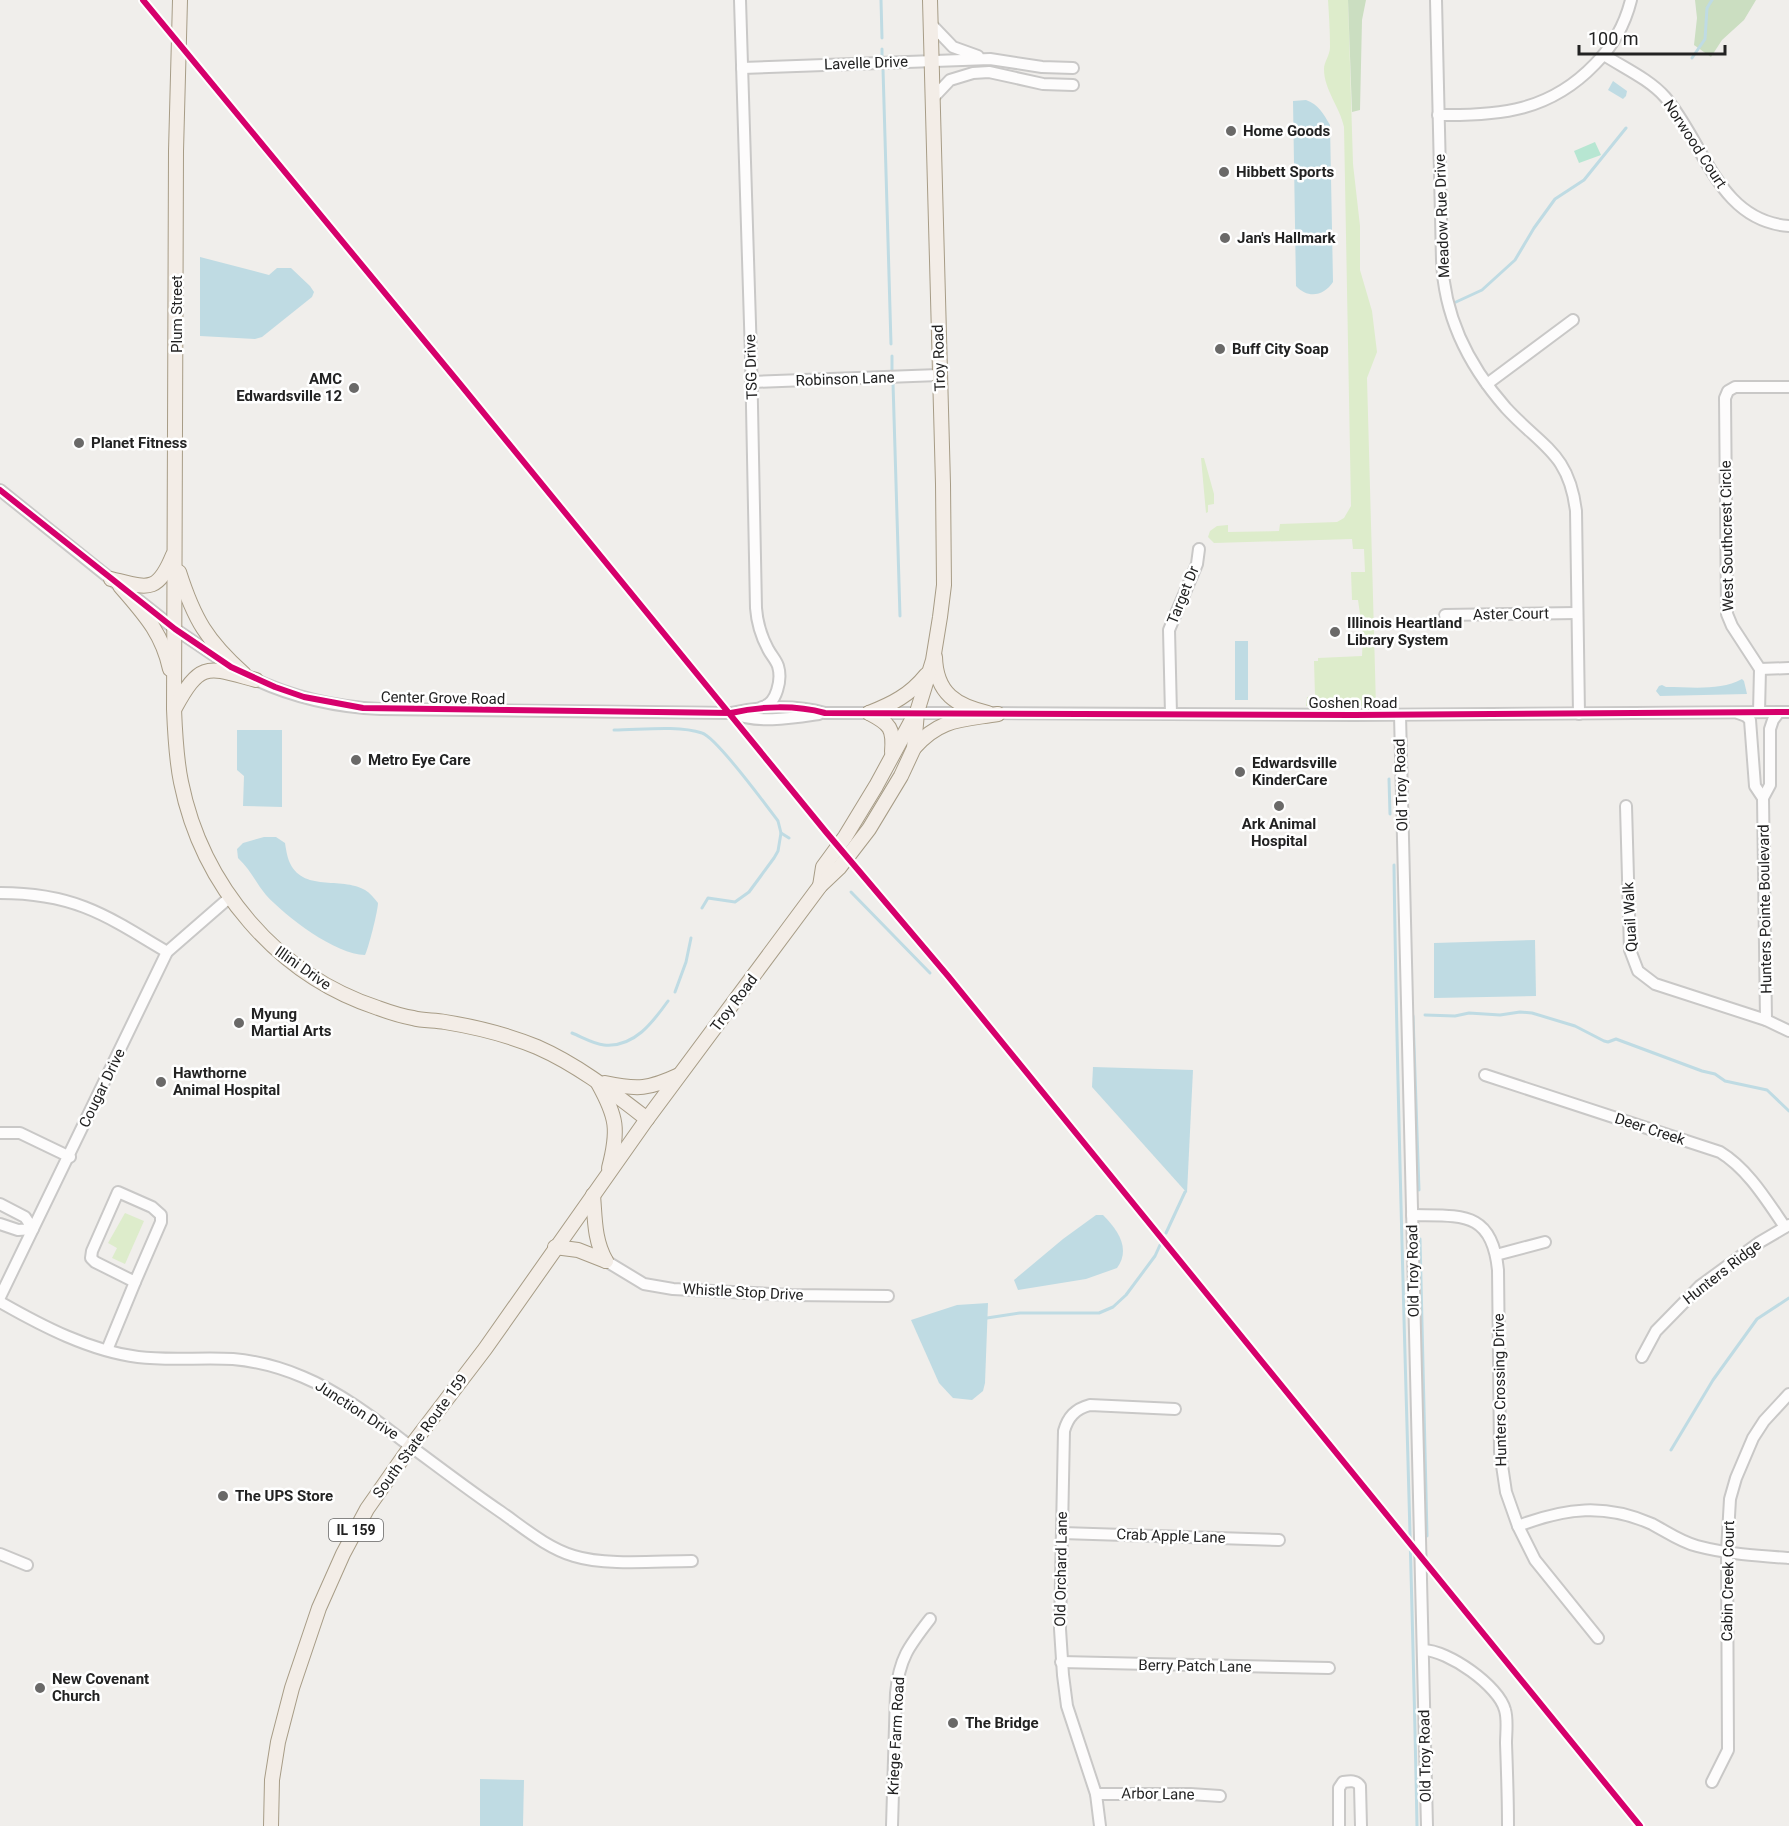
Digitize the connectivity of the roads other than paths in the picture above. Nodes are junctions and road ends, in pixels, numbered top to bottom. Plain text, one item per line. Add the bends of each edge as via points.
1 (740, 0) edge
2 (930, 0) edge
3 (1436, 0) edge
4 (1631, 0) edge
5 (181, 1) edge
6 (930, 23) junction
7 (1604, 55) junction
8 (990, 59) junction
9 (931, 60) junction
10 (742, 68) junction
11 (1073, 68) dead end
12 (1073, 85) dead end
13 (932, 99) junction
14 (1438, 115) junction
15 (1789, 225) edge
16 (1572, 320) dead end
17 (939, 375) junction
18 (752, 382) junction
19 (1487, 384) junction
20 (1789, 387) edge
21 (0, 490) edge
22 (1199, 549) dead end
23 (175, 555) junction
24 (115, 582) junction
25 (1577, 613) junction
26 (1445, 615) dead end
27 (175, 629) junction
28 (935, 653) junction
29 (931, 668) junction
30 (1789, 668) edge
31 (1760, 669) junction
32 (250, 676) junction
33 (747, 709) junction
34 (174, 710) junction
35 (731, 712) junction
36 (917, 712) junction
37 (1759, 712) junction
38 (1784, 712) edge
39 (825, 713) junction
40 (868, 713) junction
41 (994, 713) junction
42 (1737, 713) junction
43 (1171, 714) junction
44 (1579, 714) junction
45 (1400, 715) junction
46 (914, 748) junction
47 (891, 759) junction
48 (1763, 798) junction
49 (1626, 806) dead end
50 (820, 886) junction
51 (0, 893) edge
52 (229, 898) junction
53 (167, 951) junction
54 (1766, 1020) junction
55 (1789, 1031) edge
56 (681, 1074) junction
57 (1485, 1075) dead end
58 (597, 1082) junction
59 (647, 1119) junction
60 (0, 1133) edge
61 (70, 1157) junction
62 (607, 1175) junction
63 (593, 1195) junction
64 (0, 1204) edge
65 (1412, 1215) junction
66 (0, 1224) edge
67 (1787, 1226) edge
68 (33, 1229) junction
69 (1545, 1242) dead end
70 (555, 1247) junction
71 (1496, 1255) junction
72 (606, 1261) junction
73 (135, 1282) junction
74 (888, 1296) dead end
75 (0, 1297) edge
76 (0, 1302) edge
77 (107, 1350) junction
78 (1642, 1357) dead end
79 (1789, 1394) edge
80 (1175, 1409) dead end
81 (411, 1446) junction
82 (1518, 1526) junction
83 (1062, 1533) junction
84 (1279, 1540) dead end
85 (1727, 1551) junction
86 (0, 1554) edge
87 (1789, 1558) edge
88 (692, 1561) dead end
89 (27, 1565) dead end
90 (930, 1619) dead end
91 (1598, 1638) dead end
92 (1423, 1650) junction
93 (1061, 1662) junction
94 (1329, 1668) dead end
95 (1712, 1782) dead end
96 (1096, 1794) junction
97 (1220, 1796) dead end
98 (272, 1807) junction
99 (271, 1826) edge
100 (283, 1826) edge
101 (892, 1826) edge
102 (1100, 1826) edge
103 (1340, 1826) edge
104 (1361, 1826) edge
105 (1427, 1826) edge
106 (1508, 1826) edge

1 - 10 street, TSG Drive
2 - 6 main road, Troy Road
3 - 14 street, Meadow Rue Drive
4 - 7 street via 1622,26
5 - 23 main road, Plum Street via 176,151
6 - 8 street, Lavelle Drive via 952,47
6 - 9 main road, Troy Road
7 - 14 street via 1571,86 1540,103 1498,113
7 - 15 street, Norwood Court via 1663,95 1730,197 1755,216
8 - 9 street, Lavelle Drive
8 - 11 street, Lavelle Drive via 1042,68
9 - 10 street, Lavelle Drive
9 - 13 main road, Troy Road
10 - 18 street, TSG Drive
12 - 13 street via 973,73 950,80
13 - 17 main road, Troy Road
14 - 19 street, Meadow Rue Drive via 1445,292 1456,332
16 - 19 street
17 - 18 street, Robinson Lane
17 - 28 main road, Troy Road via 944,585
18 - 33 street, TSG Drive via 757,623 779,674 774,699 766,706
19 - 25 street, Meadow Rue Drive via 1558,458 1569,478 1576,511
20 - 31 street, West Southcrest Circle via 1731,389 1725,398 1727,614
21 - 24 street, Center Grove Road
22 - 43 street, Target Dr via 1197,564 1169,630
23 - 24 main road via 155,584
23 - 27 main road, Plum Street
23 - 32 main road via 194,614 204,632 216,648
24 - 27 street, Center Grove Road
24 - 34 main road via 157,630 164,645 173,681
25 - 26 street, Aster Court
25 - 44 street, Meadow Rue Drive
27 - 32 street, Center Grove Road
27 - 34 main road, Illini Drive
28 - 29 main road, Troy Road
28 - 41 main road via 940,682 951,699 965,707
29 - 36 main road, Troy Road
29 - 40 main road via 906,695
30 - 31 street
31 - 37 street
32 - 34 main road via 219,670 201,673 188,684
32 - 35 street, Center Grove Road via 304,697 363,708
33 - 35 street, Center Grove Road
33 - 39 street, Center Grove Road via 808,708
34 - 52 main road, Illini Drive via 181,784 195,829
35 - 39 street, Center Grove Road via 740,717 774,718
36 - 40 street, Center Grove Road
36 - 41 street, Goshen Road
36 - 46 main road, Troy Road
36 - 47 main road, Troy Road
37 - 38 street, Goshen Road
37 - 42 street, Goshen Road
38 - 48 street, Hunters Pointe Boulevard via 1773,720 1770,729 1770,785
39 - 40 street, Center Grove Road
40 - 47 main road via 884,721 892,731
41 - 43 street, Goshen Road
41 - 46 main road via 941,725
42 - 44 street, Goshen Road
42 - 48 street, Hunters Pointe Boulevard via 1750,720 1755,786
43 - 45 street, Goshen Road
44 - 45 street, Goshen Road
45 - 65 street, Old Troy Road
46 - 50 main road, Troy Road via 869,829
47 - 50 main road, Troy Road via 823,867
48 - 54 street, Hunters Pointe Boulevard
49 - 54 street, Quail Walk via 1630,950 1638,971 1666,989
50 - 56 main road, Troy Road
51 - 53 street via 44,895 79,904
52 - 53 street, Cougar Drive
52 - 58 main road, Illini Drive via 266,941 311,977 344,995 414,1019 474,1027 512,1038 557,1057
53 - 61 street, Cougar Drive
54 - 55 street, Quail Walk
56 - 58 main road via 649,1087
56 - 59 main road, Troy Road
57 - 67 street, Deer Creek via 1720,1152 1750,1180
58 - 59 main road, Illini Drive
58 - 62 main road via 615,1122
59 - 62 main road, South State Route 159 / IL 159
60 - 61 street via 20,1133
61 - 68 street, Cougar Drive
62 - 63 main road, South State Route 159 / IL 159
63 - 70 main road, South State Route 159 / IL 159
63 - 72 main road via 596,1235
64 - 68 street via 25,1216
65 - 71 street, Hunters Crossing Drive via 1461,1216 1471,1220 1487,1232
65 - 92 street, Old Troy Road
66 - 68 street via 18,1230
67 - 78 street, Hunters Ridge via 1700,1286 1656,1331
68 - 75 street, Cougar Drive
69 - 71 street
70 - 72 main road, Whistle Stop Drive via 578,1250
70 - 81 main road, South State Route 159 / IL 159
71 - 82 street, Hunters Crossing Drive via 1500,1452 1506,1492
72 - 74 street, Whistle Stop Drive via 644,1284 673,1289
73 - 73 street via 161,1215 118,1192 91,1258
73 - 77 street
76 - 77 street, Junction Drive via 41,1324
77 - 81 street, Junction Drive via 136,1357 236,1359 275,1367 325,1387
79 - 85 street, Cabin Creek Court via 1764,1422 1743,1459 1730,1499
80 - 83 street, Old Orchard Lane via 1090,1405 1072,1415 1064,1431
81 - 88 street, Junction Drive via 557,1549 576,1557
81 - 98 main road, South State Route 159 / IL 159 via 367,1509 313,1622 278,1742
82 - 85 street via 1561,1512 1598,1510 1635,1517 1698,1547
82 - 91 street, Hunters Crossing Drive via 1543,1572
83 - 84 street, Crab Apple Lane
83 - 93 street, Old Orchard Lane
85 - 87 street
85 - 95 street, Cabin Creek Court via 1728,1750
86 - 89 street
90 - 101 street, Kriege Farm Road via 898,1672
92 - 105 street, Old Troy Road
92 - 106 street via 1434,1650 1464,1665 1491,1689 1505,1710
93 - 94 street, Berry Patch Lane
93 - 96 street, Old Orchard Lane via 1067,1706
96 - 97 street, Arbor Lane
96 - 102 street, Old Orchard Lane
98 - 99 main road, South State Route 159 / IL 159
98 - 100 main road
103 - 104 street via 1340,1785 1354,1781 1360,1786

